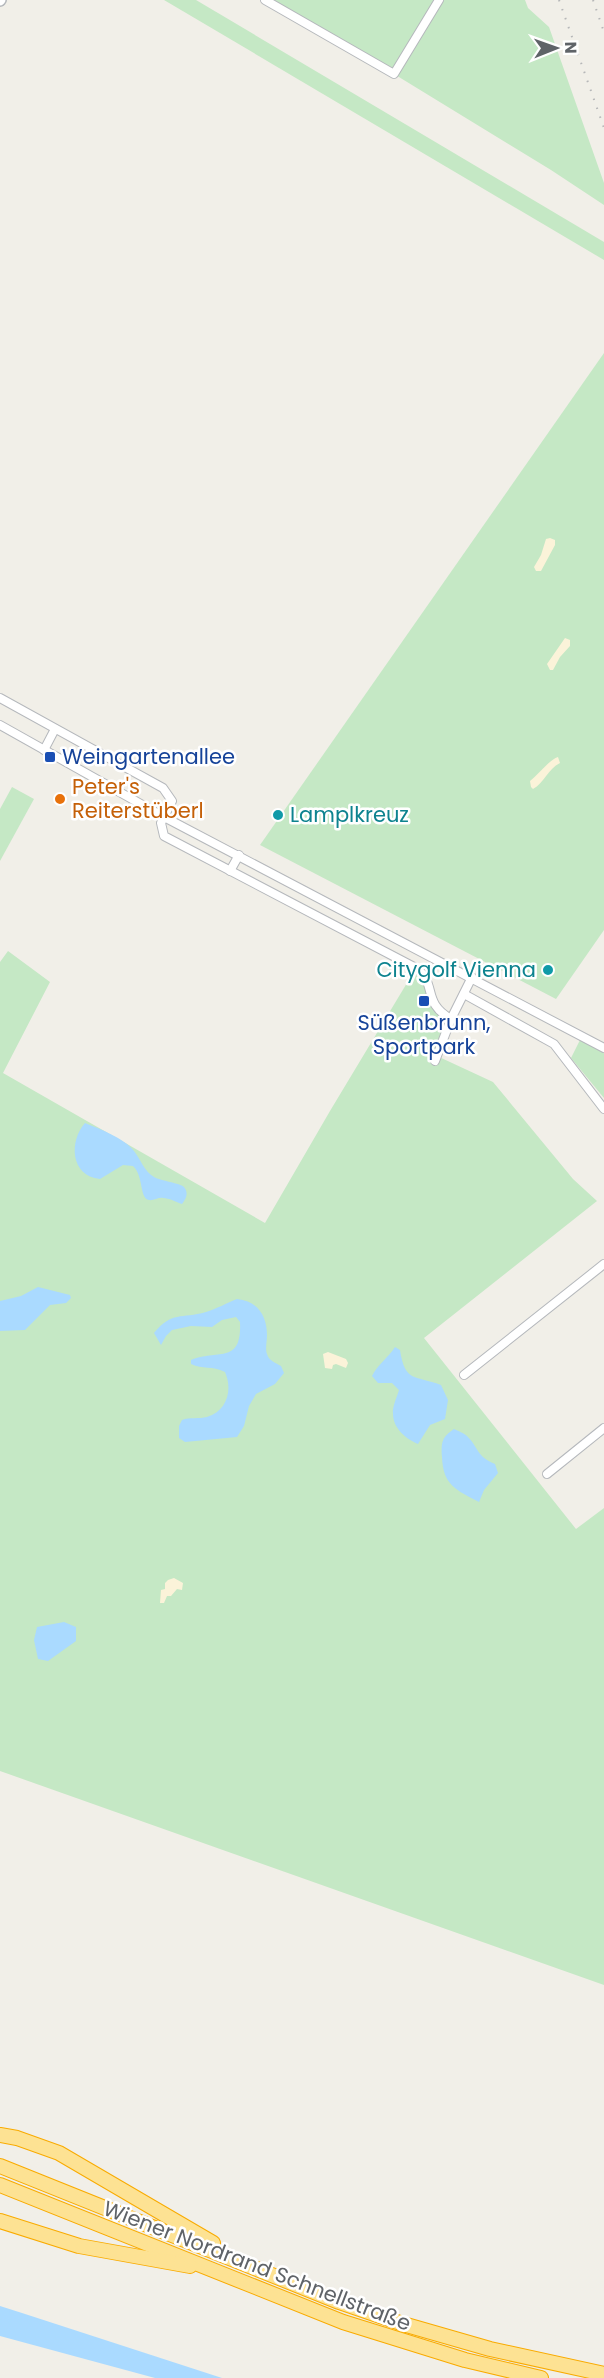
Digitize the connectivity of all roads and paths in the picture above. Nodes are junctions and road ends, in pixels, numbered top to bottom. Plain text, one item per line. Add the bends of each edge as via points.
1 (265, 0) edge
2 (439, 0) edge
3 (276, 3) edge
4 (0, 698) edge
5 (0, 725) edge
6 (55, 729) junction
7 (44, 750) junction
8 (164, 817) junction
9 (239, 855) junction
10 (230, 871) junction
11 (472, 977) junction
12 (464, 994) junction
13 (451, 1019) junction
14 (604, 1048) edge
15 (435, 1061) dead end
16 (604, 1109) edge
17 (604, 1264) edge
18 (464, 1375) dead end
19 (604, 1428) edge
20 (547, 1474) dead end
21 (0, 2135) edge
22 (0, 2166) edge
23 (0, 2185) edge
24 (0, 2221) edge
25 (221, 2255) junction
26 (216, 2270) junction
27 (604, 2374) edge
28 (541, 2378) edge

1 - 3 street
2 - 3 street via 394,74
4 - 6 street
5 - 7 street
6 - 7 street
6 - 8 street via 163,788 171,801
7 - 8 street
8 - 9 street
8 - 10 street via 164,836
9 - 10 street
9 - 11 street
10 - 13 street via 416,968 427,980 433,1004
11 - 12 street
11 - 14 street
12 - 13 street
12 - 16 street via 554,1044
13 - 15 street
17 - 18 street
19 - 20 street
21 - 25 highway via 59,2153 215,2244
22 - 25 highway, Wiener Nordrand Schnellstraße
23 - 26 highway, Wiener Nordrand Schnellstraße
24 - 26 highway via 79,2246
25 - 27 highway, Wiener Nordrand Schnellstraße via 403,2324 490,2349
26 - 28 highway, Wiener Nordrand Schnellstraße via 343,2322

